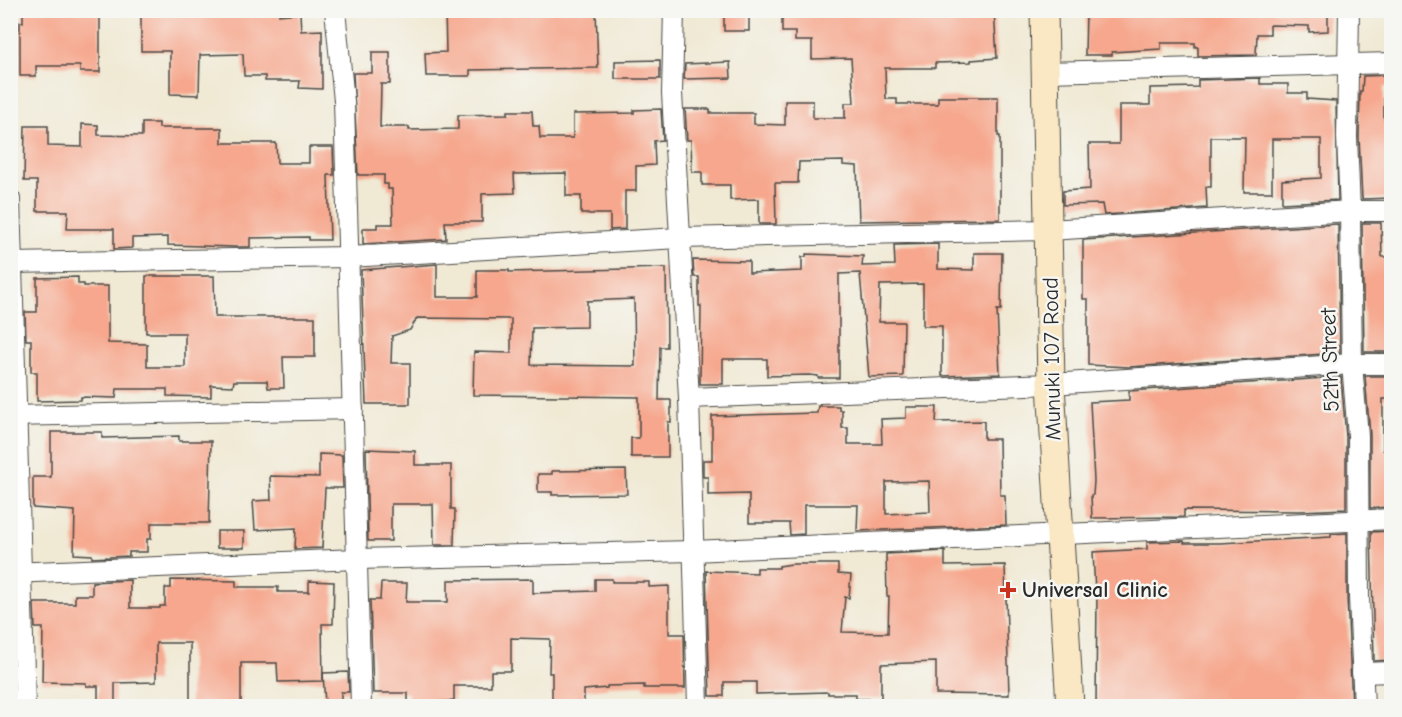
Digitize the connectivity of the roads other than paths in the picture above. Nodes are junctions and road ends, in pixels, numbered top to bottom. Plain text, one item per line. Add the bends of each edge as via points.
1 (335, 10) edge
2 (674, 10) edge
3 (1044, 10) edge
4 (1349, 10) edge
5 (1392, 63) edge
6 (1347, 64) junction
7 (1045, 72) junction
8 (10, 199) edge
9 (1350, 211) junction
10 (1392, 211) edge
11 (1049, 230) junction
12 (679, 238) junction
13 (348, 257) junction
14 (11, 262) edge
15 (1352, 364) junction
16 (1392, 364) edge
17 (1051, 384) junction
18 (689, 398) junction
19 (353, 409) junction
20 (14, 416) edge
21 (1392, 519) edge
22 (1359, 520) junction
23 (1059, 535) junction
24 (693, 551) junction
25 (357, 559) junction
26 (16, 573) edge
27 (1392, 672) edge
28 (1362, 673) junction
29 (25, 706) edge
30 (361, 706) edge
31 (698, 706) edge
32 (1070, 706) edge
33 (1364, 706) edge

1 - 13 street via 344,101
2 - 12 street via 672,93
3 - 7 street, Munuki 107 Road
4 - 6 street, 52th Street
5 - 6 street
6 - 7 street
6 - 9 street, 52th Street
7 - 11 street, Munuki 107 Road
8 - 14 street
9 - 10 street
9 - 11 street
9 - 15 street, 52th Street
11 - 12 street
11 - 17 street, Munuki 107 Road
12 - 13 street
12 - 18 street
13 - 14 street
13 - 19 street
14 - 20 street
15 - 16 street
15 - 17 street
15 - 22 street, 52th Street
17 - 18 street
17 - 23 street, Munuki 107 Road
18 - 24 street
19 - 20 street
19 - 25 street
20 - 26 street
21 - 22 street
22 - 23 street
22 - 28 street, 52th Street
23 - 24 street
23 - 32 street, Munuki 107 Road
24 - 25 street
24 - 31 street
25 - 26 street
25 - 30 street
26 - 29 street
27 - 28 street
28 - 33 street, 52th Street

